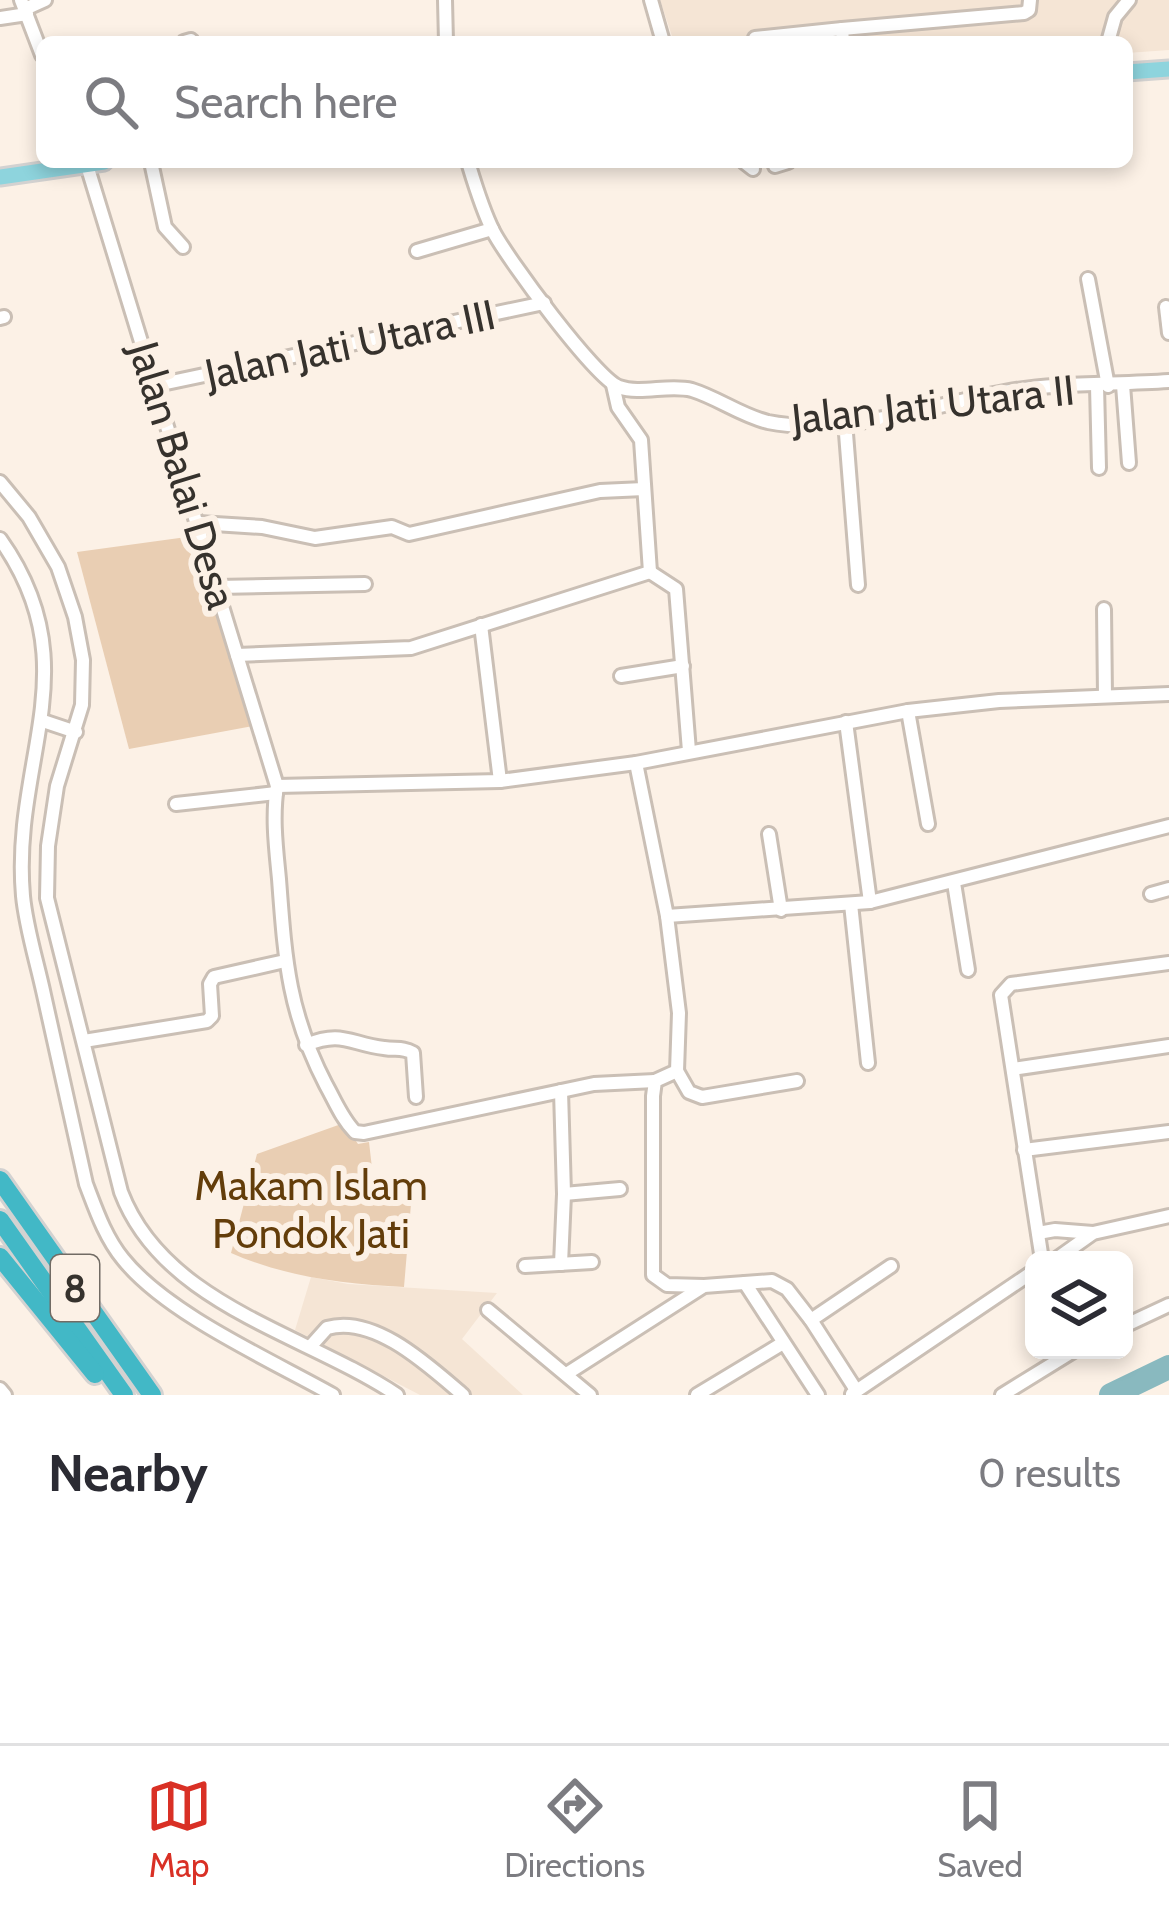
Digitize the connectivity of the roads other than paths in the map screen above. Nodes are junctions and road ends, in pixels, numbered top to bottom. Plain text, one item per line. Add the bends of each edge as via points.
1 (45, 0) edge
2 (446, 0) edge
3 (652, 0) edge
4 (1030, 0) edge
5 (1129, 0) edge
6 (24, 7) edge
7 (0, 19) edge
8 (446, 36) edge
9 (661, 36) edge
10 (843, 36) edge
11 (1110, 36) edge
12 (36, 39) edge
13 (1169, 69) edge
14 (1133, 72) edge
15 (36, 166) edge
16 (93, 168) edge
17 (152, 168) edge
18 (470, 168) edge
19 (0, 174) edge
20 (492, 229) junction
21 (183, 247) dead end
22 (417, 251) dead end
23 (1088, 279) dead end
24 (544, 303) junction
25 (1166, 307) dead end
26 (1169, 333) edge
27 (1169, 381) edge
28 (157, 385) junction
29 (614, 385) junction
30 (1110, 386) junction
31 (845, 421) junction
32 (1129, 463) dead end
33 (1099, 468) dead end
34 (0, 482) edge
35 (644, 489) junction
36 (199, 523) junction
37 (0, 539) edge
38 (650, 572) junction
39 (365, 584) dead end
40 (858, 585) dead end
41 (217, 587) junction
42 (1104, 609) dead end
43 (481, 625) junction
44 (237, 655) junction
45 (683, 667) junction
46 (621, 676) dead end
47 (1169, 694) edge
48 (1105, 696) junction
49 (908, 711) junction
50 (43, 721) junction
51 (847, 722) junction
52 (76, 733) junction
53 (688, 751) junction
54 (636, 763) junction
55 (500, 781) junction
56 (276, 790) junction
57 (176, 804) dead end
58 (928, 824) dead end
59 (1169, 826) edge
60 (769, 833) dead end
61 (954, 883) junction
62 (1169, 889) edge
63 (1151, 894) dead end
64 (870, 902) junction
65 (850, 904) junction
66 (781, 910) junction
67 (668, 916) junction
68 (285, 962) junction
69 (1169, 963) edge
70 (968, 970) dead end
71 (84, 1041) junction
72 (306, 1045) junction
73 (1169, 1046) edge
74 (868, 1064) dead end
75 (1012, 1069) junction
76 (676, 1071) junction
77 (655, 1081) junction
78 (797, 1082) dead end
79 (561, 1090) junction
80 (416, 1097) dead end
81 (1169, 1132) edge
82 (1024, 1150) junction
83 (0, 1180) edge
84 (620, 1190) dead end
85 (121, 1192) junction
86 (564, 1194) junction
87 (95, 1206) junction
88 (1169, 1216) edge
89 (0, 1220) edge
90 (1038, 1233) junction
91 (1093, 1233) junction
92 (142, 1236) junction
93 (1041, 1251) edge
94 (1068, 1251) edge
95 (0, 1257) edge
96 (123, 1259) junction
97 (592, 1262) dead end
98 (561, 1264) junction
99 (525, 1266) dead end
100 (891, 1266) dead end
101 (1025, 1277) edge
102 (746, 1282) junction
103 (704, 1286) junction
104 (1169, 1305) edge
105 (488, 1310) dead end
106 (812, 1320) junction
107 (1133, 1322) edge
108 (783, 1343) junction
109 (310, 1347) junction
110 (1060, 1359) edge
111 (568, 1373) junction
112 (854, 1392) edge
113 (114, 1395) edge
114 (124, 1395) edge
115 (152, 1395) edge
116 (333, 1395) edge
117 (397, 1395) edge
118 (463, 1395) edge
119 (590, 1395) edge
120 (698, 1395) edge
121 (818, 1395) edge
122 (1002, 1395) edge

1 - 6 street
2 - 8 street
3 - 9 street
4 - 10 street via 1024,13
5 - 11 street
6 - 7 street
6 - 12 street
13 - 14 main road
15 - 19 main road
16 - 28 street, Jalan Balai Desa
17 - 21 street via 166,227
18 - 20 street
20 - 22 street
20 - 24 street
23 - 30 street
24 - 28 street, Jalan Jati Utara III
24 - 29 street
25 - 26 street
27 - 30 street, Jalan Jati Utara II
28 - 36 street, Jalan Balai Desa
29 - 31 street, Jalan Jati Utara II via 694,391 767,422
29 - 35 street via 614,399 641,440
30 - 31 street, Jalan Jati Utara II via 1023,389
30 - 32 street
30 - 33 street
31 - 40 street
34 - 52 street via 58,568 75,617 83,660
35 - 36 street via 600,491 409,534 392,527 315,538
35 - 38 street
36 - 41 street, Jalan Balai Desa
37 - 50 street via 21,568 40,623
38 - 43 street
38 - 45 street via 676,589
39 - 41 street
41 - 44 street, Jalan Balai Desa
42 - 48 street
43 - 44 street via 411,648
43 - 55 street
44 - 56 street, Jalan Balai Desa
45 - 46 street
45 - 53 street
47 - 48 street
48 - 49 street
49 - 51 street
49 - 58 street
50 - 52 street
50 - 87 street via 26,795 23,899
51 - 53 street
51 - 64 street
52 - 71 street via 57,786 47,898
53 - 54 street
54 - 55 street
54 - 67 street
55 - 56 street
56 - 57 street
56 - 68 street, Jalan Balai Desa
59 - 61 street
60 - 66 street
61 - 64 street
61 - 70 street
62 - 63 street
64 - 65 street
65 - 66 street
65 - 74 street
66 - 67 street
67 - 76 street
68 - 71 street via 214,977 207,1021
68 - 72 street, Jalan Balai Desa
69 - 75 street via 1005,988
71 - 85 street
72 - 79 street, Jalan Balai Desa via 356,1132
72 - 80 street via 347,1037 411,1051
73 - 75 street
75 - 82 street
76 - 77 street
76 - 78 street via 688,1092 702,1097
77 - 79 street
77 - 103 street via 653,1275 667,1285
79 - 86 street
81 - 82 street
82 - 90 street
83 - 115 highway, 8
84 - 86 street
85 - 87 street
85 - 92 street
86 - 98 street
87 - 96 street
88 - 91 street
89 - 114 highway, 8
90 - 91 street
90 - 93 street
91 - 94 street
92 - 96 street
92 - 109 street via 208,1293
95 - 113 highway
96 - 116 street via 185,1311
97 - 98 street
98 - 99 street
100 - 106 street
101 - 112 street
102 - 103 street
102 - 106 street via 781,1283
102 - 108 street
103 - 111 street
104 - 107 street
105 - 111 street
106 - 112 street
108 - 120 street
108 - 121 street
109 - 117 street
109 - 118 street via 327,1328 362,1325
110 - 122 street
111 - 119 street

